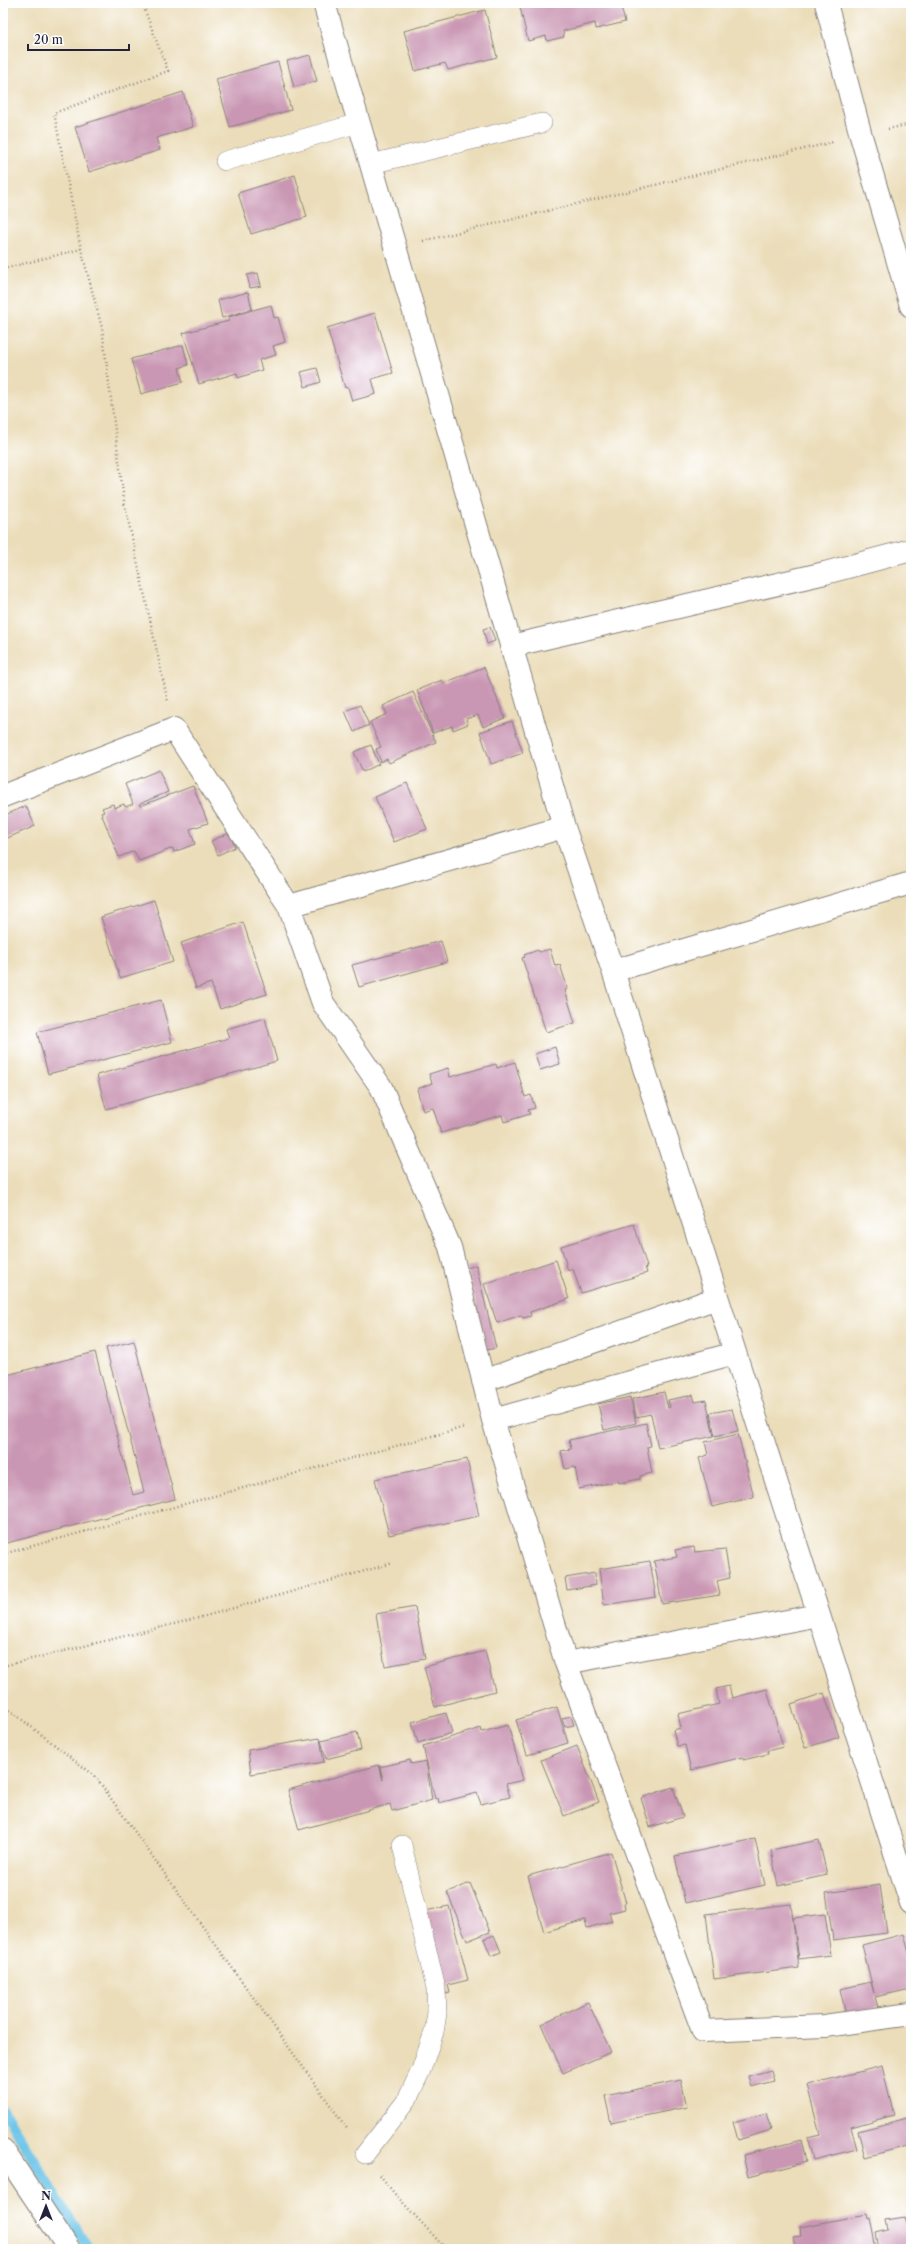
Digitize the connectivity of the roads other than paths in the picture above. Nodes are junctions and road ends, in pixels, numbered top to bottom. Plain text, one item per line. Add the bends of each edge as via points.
1 (324, 3) edge
2 (826, 3) edge
3 (359, 123) junction
4 (542, 123) dead end
5 (225, 161) dead end
6 (371, 164) junction
7 (911, 306) edge
8 (911, 550) edge
9 (511, 646) junction
10 (3, 796) edge
11 (564, 826) junction
12 (911, 883) edge
13 (289, 906) junction
14 (613, 971) junction
15 (718, 1298) junction
16 (735, 1353) junction
17 (483, 1381) junction
18 (493, 1420) junction
19 (819, 1615) junction
20 (566, 1664) junction
21 (402, 1845) dead end
22 (911, 1902) edge
23 (911, 2014) edge
24 (3, 2150) edge
25 (365, 2154) road end
26 (69, 2249) edge

1 - 3 street
2 - 7 street via 861,136
3 - 5 lane
3 - 6 street
4 - 6 lane
6 - 9 street
8 - 9 street via 825,573
9 - 11 street
10 - 13 street via 174,729
11 - 13 street
11 - 14 street
12 - 14 street
13 - 17 street via 323,1003 381,1086 450,1247
14 - 15 street
15 - 16 street
15 - 17 street
16 - 18 street
16 - 19 street
17 - 18 street
18 - 20 street
19 - 20 street
19 - 22 street
20 - 23 street via 702,2031 824,2026
21 - 25 lane via 436,1989 437,2013 434,2032 421,2070 407,2100
24 - 26 street

